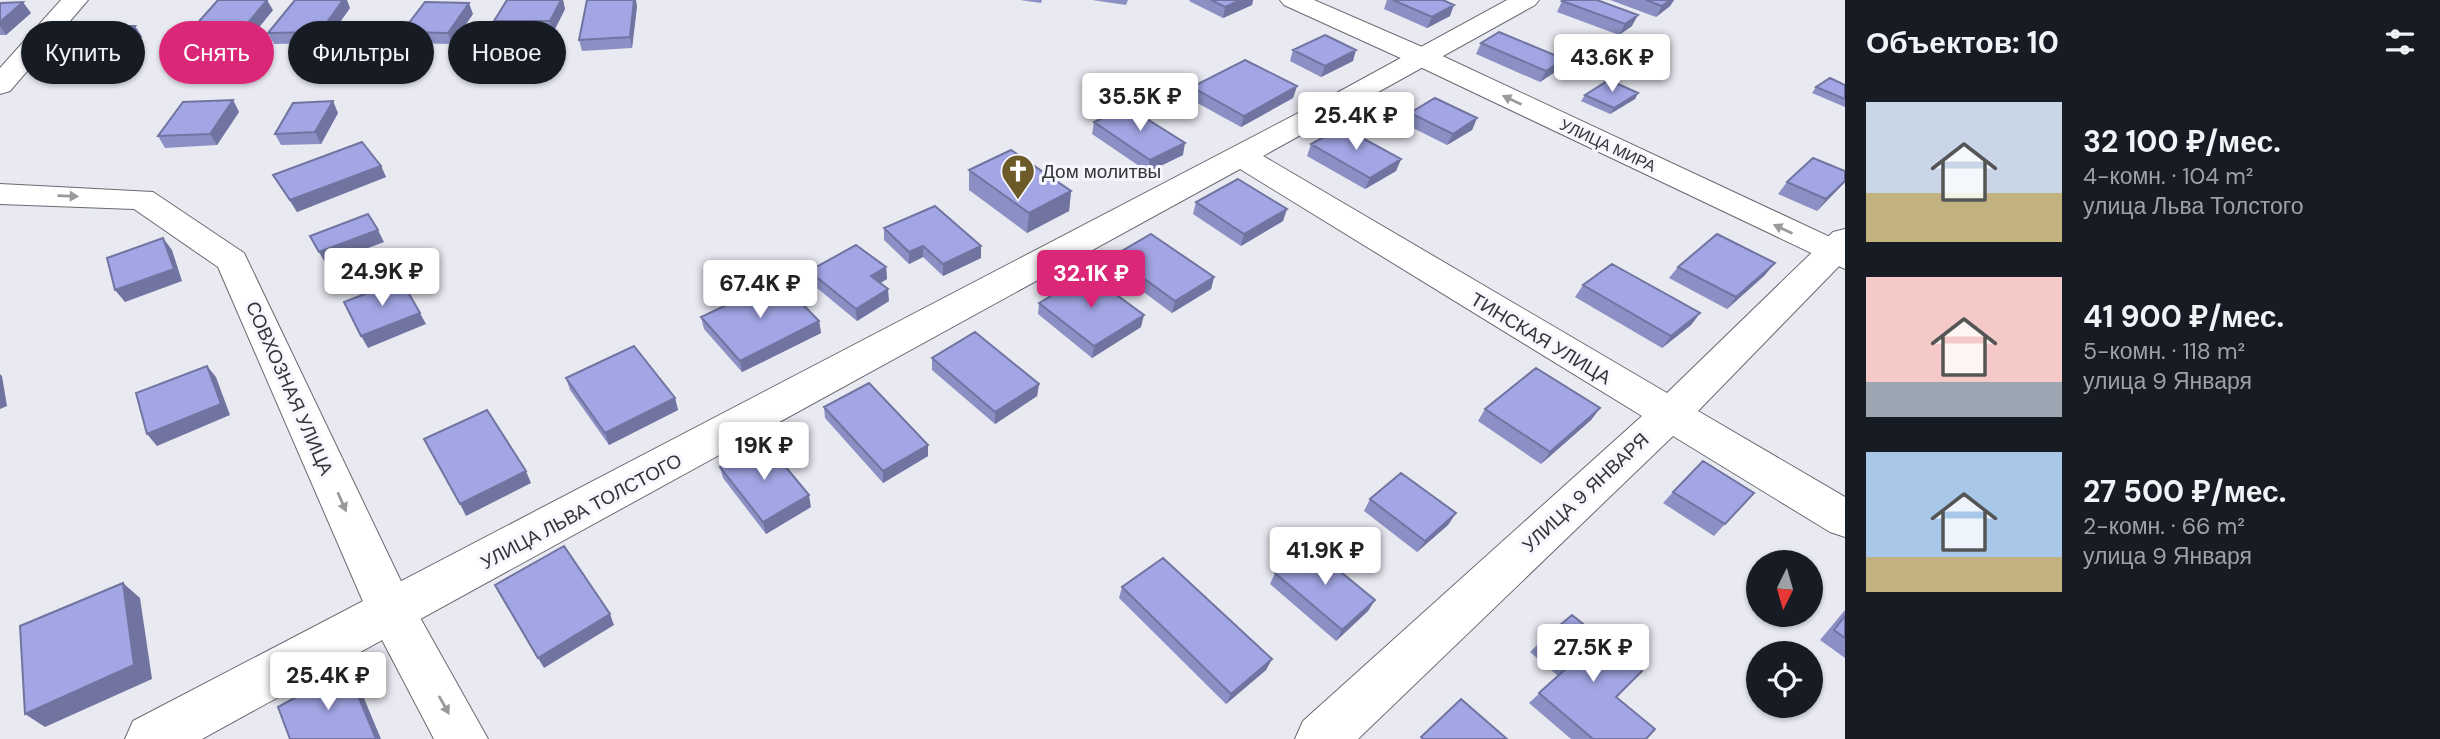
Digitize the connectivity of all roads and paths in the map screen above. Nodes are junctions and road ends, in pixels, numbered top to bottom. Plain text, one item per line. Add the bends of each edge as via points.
1 (75, 0) edge
2 (1293, 0) edge
3 (1526, 0) edge
4 (1426, 59) junction
5 (0, 85) edge
6 (1239, 155) junction
7 (0, 194) edge
8 (1841, 250) edge
9 (1669, 415) junction
10 (1845, 519) edge
11 (392, 613) junction
12 (151, 739) edge
13 (463, 739) edge
14 (1321, 739) edge

1 - 5 street
2 - 4 street, УЛИЦА МИРА
3 - 4 street, УЛИЦА ЛЬВА ТОЛСТОГО
4 - 6 street, УЛИЦА ЛЬВА ТОЛСТОГО
8 -> 4 street, УЛИЦА МИРА
6 - 9 street, ТИНСКАЯ УЛИЦА
6 - 11 street, УЛИЦА ЛЬВА ТОЛСТОГО
7 -> 11 street, СОВХОЗНАЯ УЛИЦА via 142,199 232,261
8 - 9 street, УЛИЦА 9 ЯНВАРЯ
9 - 10 street, ТИНСКАЯ УЛИЦА
9 - 14 street, УЛИЦА 9 ЯНВАРЯ
11 - 12 street, УЛИЦА ЛЬВА ТОЛСТОГО
11 -> 13 street, СОВХОЗНАЯ УЛИЦА

